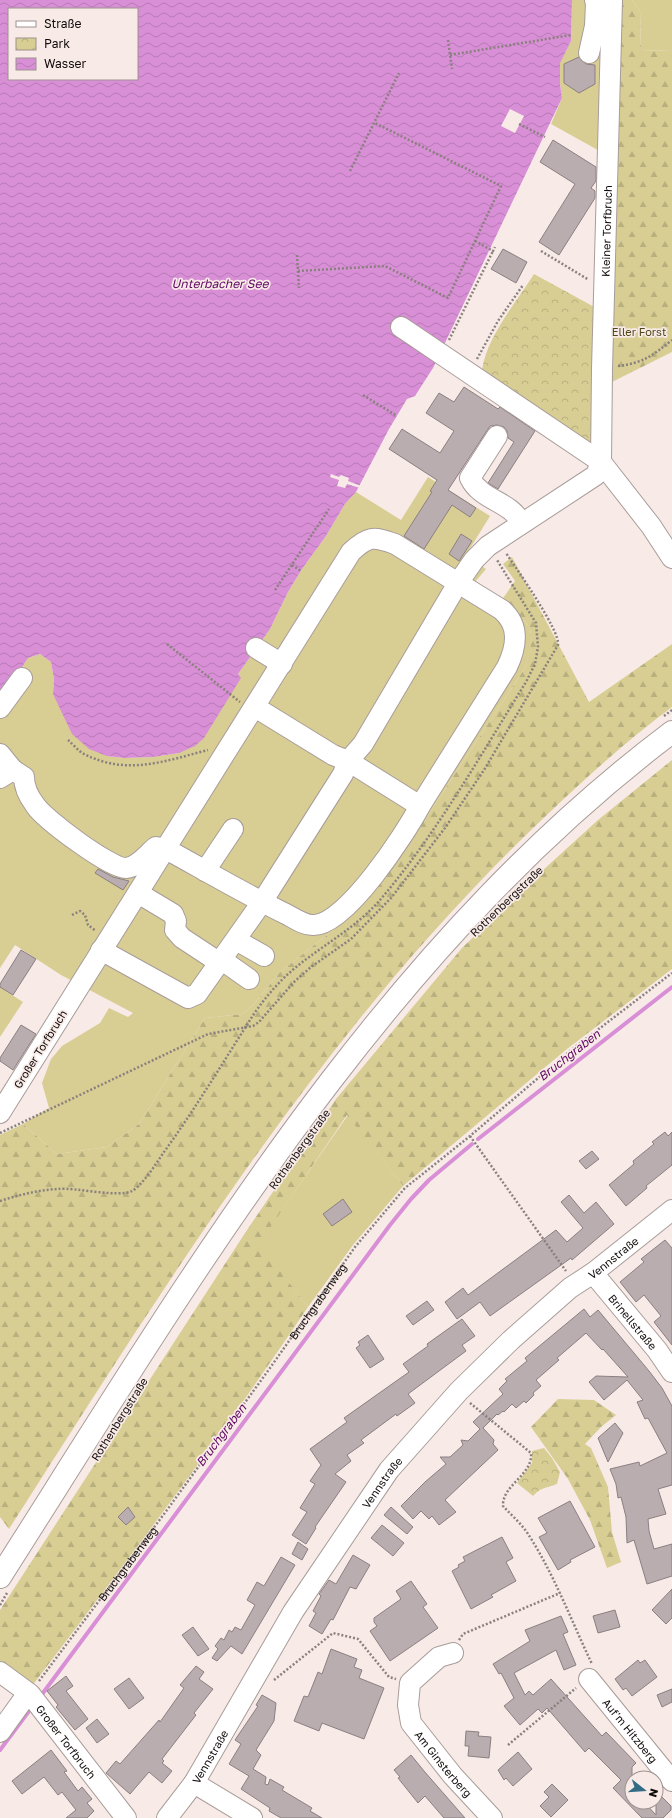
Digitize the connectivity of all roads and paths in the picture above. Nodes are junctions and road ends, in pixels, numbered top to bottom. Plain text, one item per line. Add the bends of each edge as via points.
1 (595, 0) edge
2 (612, 0) edge
3 (571, 35) dead end
4 (448, 40) dead end
5 (589, 53) dead end
6 (450, 55) junction
7 (452, 69) dead end
8 (399, 73) dead end
9 (374, 123) junction
10 (519, 124) dead end
11 (545, 137) dead end
12 (350, 171) dead end
13 (475, 241) junction
14 (495, 247) dead end
15 (493, 251) junction
16 (541, 251) dead end
17 (297, 255) dead end
18 (298, 271) junction
19 (523, 285) dead end
20 (604, 286) junction
21 (299, 288) dead end
22 (401, 327) dead end
23 (672, 340) edge
24 (441, 355) junction
25 (602, 369) junction
26 (469, 374) junction
27 (363, 395) dead end
28 (397, 416) dead end
29 (497, 436) dead end
30 (602, 462) junction
31 (329, 509) dead end
32 (521, 523) junction
33 (672, 558) edge
34 (292, 565) junction
35 (301, 571) dead end
36 (458, 583) junction
37 (275, 590) dead end
38 (167, 644) dead end
39 (256, 648) dead end
40 (282, 664) junction
41 (22, 678) dead end
42 (230, 695) dead end
43 (255, 707) junction
44 (0, 708) edge
45 (672, 732) edge
46 (68, 740) dead end
47 (232, 744) junction
48 (0, 754) edge
49 (348, 761) junction
50 (7, 774) edge
51 (420, 806) junction
52 (233, 829) dead end
53 (166, 850) junction
54 (205, 871) junction
55 (138, 893) junction
56 (262, 902) junction
57 (72, 915) dead end
58 (236, 940) junction
59 (105, 945) junction
60 (264, 956) dead end
61 (221, 961) junction
62 (672, 973) edge
63 (249, 979) dead end
64 (0, 1113) edge
65 (0, 1133) edge
66 (470, 1136) junction
67 (0, 1201) edge
68 (672, 1210) edge
69 (593, 1273) junction
70 (570, 1288) junction
71 (672, 1372) edge
72 (458, 1391) junction
73 (4, 1584) edge
74 (560, 1593) junction
75 (0, 1604) edge
76 (453, 1653) joint
77 (588, 1656) dead end
78 (0, 1672) edge
79 (589, 1679) joint
80 (410, 1683) junction
81 (251, 1684) junction
82 (29, 1694) junction
83 (0, 1732) edge
84 (508, 1745) dead end
85 (672, 1781) edge
86 (194, 1783) junction
87 (126, 1818) edge
88 (167, 1818) edge
89 (252, 1818) edge
90 (492, 1818) edge

1 - 5 street via 595,26
2 - 20 street, Kleiner Torfbruch
3 - 6 path
4 - 6 path
6 - 7 path
8 - 9 path
9 - 12 path
9 - 13 path via 501,186
10 - 11 path
13 - 15 path
13 - 18 path via 448,298 385,266
14 - 15 path
15 - 24 path
16 - 20 path via 598,285
17 - 18 path
18 - 21 path
19 - 26 path via 498,321
20 - 25 street, Kleiner Torfbruch
22 - 24 street
23 - 25 path via 635,364
24 - 26 street
25 - 30 street, Kleiner Torfbruch
26 - 30 street
27 - 28 path
29 - 32 street via 470,478 475,488 517,515
30 - 32 street via 596,475
30 - 33 street
31 - 34 path
32 - 36 street via 488,546 474,560
34 - 35 path
34 - 37 path
36 - 40 street, Großer Torfbruch via 395,544 379,538 360,543 351,552
36 - 49 street via 363,744
36 - 51 street, Großer Torfbruch via 507,615 516,634 515,644 507,667
38 - 42 path
39 - 40 street
40 - 43 street, Großer Torfbruch
41 - 44 street
43 - 47 street, Großer Torfbruch
43 - 49 street via 333,756
45 - 73 main road, Rothenbergstraße via 588,799 519,864 438,950 327,1084 224,1227 117,1391
46 - 47 path via 83,753 102,760 122,765 143,766
47 - 53 street, Großer Torfbruch
48 - 50 street
49 - 51 street
49 - 56 street via 343,774
50 - 53 street via 24,777 24,786 35,806 69,835 113,864 126,868 140,862 156,847
51 - 56 street, Großer Torfbruch via 409,827 382,864 353,900 334,918 322,924 308,924
52 - 54 street
53 - 54 street, Großer Torfbruch
53 - 55 street, Großer Torfbruch
54 - 56 street, Großer Torfbruch
55 - 59 street, Großer Torfbruch
55 - 61 street via 173,914 176,921 174,930 182,938
56 - 58 street
57 - 59 path via 80,911 86,915 88,925
58 - 60 street
58 - 61 street
59 - 61 street via 188,998 197,994
59 - 64 street, Großer Torfbruch
61 - 63 street
62 - 66 path, Bruchgrabenweg via 570,1051
65 - 67 path via 208,1034 246,1029 170,1144 148,1175 132,1191 120,1193 59,1188
66 - 70 path via 566,1270 565,1281
66 - 82 path, Bruchgrabenweg via 405,1188 355,1247 177,1498
68 - 69 street, Vennstraße
69 - 70 street, Vennstraße
69 - 71 street, Brinellstraße
70 - 72 street, Vennstraße
72 - 74 path via 531,1453 531,1462 507,1494 503,1506 527,1532
72 - 81 street, Vennstraße via 389,1470 292,1612
73 - 75 path
74 - 76 path via 463,1634
74 - 77 path
76 - 80 street via 439,1657
78 - 82 street, Großer Torfbruch
79 - 84 path via 536,1719
79 - 85 street, Auf'm Hitzberg
80 - 81 path via 389,1677 358,1639 333,1633 264,1688
80 - 90 street, Am Ginsterberg via 408,1704 411,1723 453,1776
81 - 86 street, Vennstraße
82 - 83 street
82 - 87 street, Großer Torfbruch
86 - 88 street, Vennstraße
86 - 89 street

